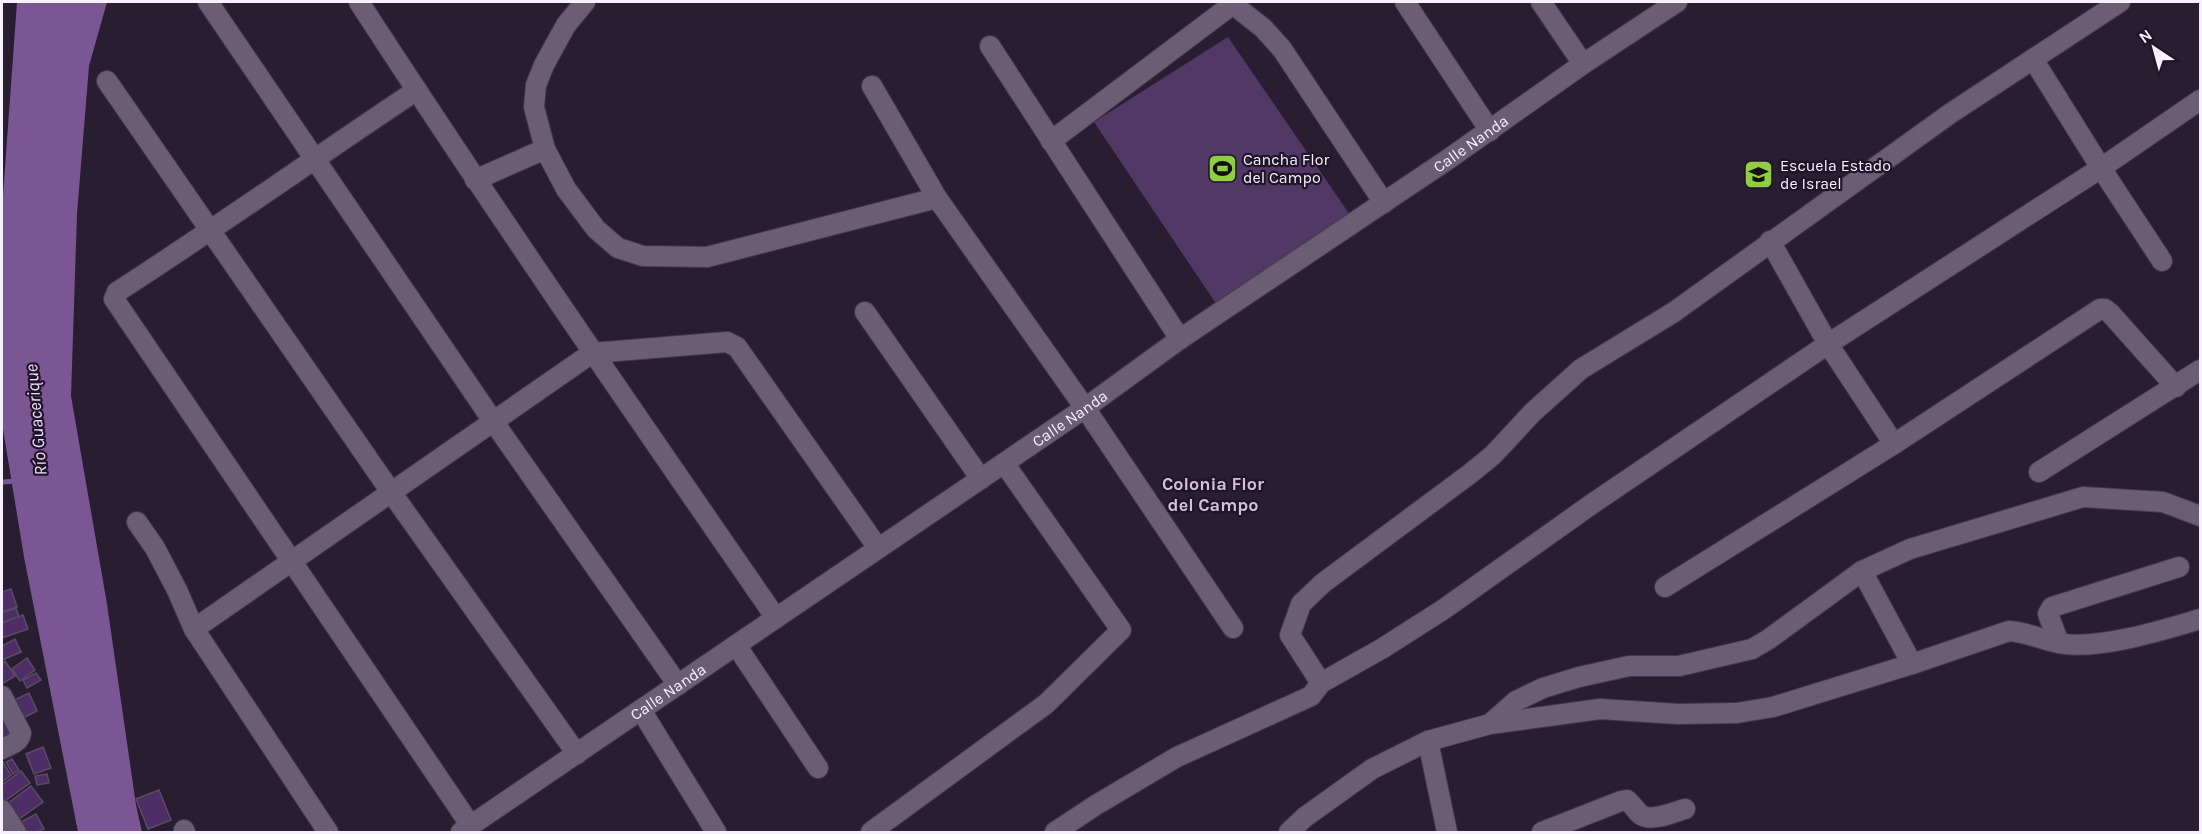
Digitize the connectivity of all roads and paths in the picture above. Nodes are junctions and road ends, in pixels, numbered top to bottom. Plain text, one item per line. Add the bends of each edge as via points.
1 (208, 2) edge
2 (359, 2) edge
3 (585, 2) edge
4 (1405, 2) edge
5 (1541, 2) edge
6 (1677, 2) edge
7 (2120, 2) edge
8 (1232, 3) edge
9 (990, 46) dead end
10 (2033, 58) junction
11 (1583, 64) junction
12 (107, 81) dead end
13 (872, 86) dead end
14 (417, 90) junction
15 (2200, 100) edge
16 (1490, 131) junction
17 (1051, 141) junction
18 (545, 149) junction
19 (315, 158) junction
20 (2101, 168) junction
21 (475, 180) junction
22 (937, 198) junction
23 (1384, 203) junction
24 (212, 231) junction
25 (1770, 242) junction
26 (2162, 261) dead end
27 (866, 312) dead end
28 (1180, 339) junction
29 (1828, 344) junction
30 (592, 353) junction
31 (2200, 370) edge
32 (2176, 387) junction
33 (1085, 408) junction
34 (493, 421) junction
35 (1894, 444) junction
36 (1004, 463) junction
37 (2039, 472) dead end
38 (981, 478) junction
39 (391, 492) junction
40 (2200, 516) edge
41 (137, 522) dead end
42 (879, 548) junction
43 (292, 561) junction
44 (2179, 567) dead end
45 (1862, 571) junction
46 (1665, 587) dead end
47 (776, 618) junction
48 (2200, 619) edge
49 (1233, 628) dead end
50 (194, 629) junction
51 (2059, 644) junction
52 (736, 645) junction
53 (1912, 664) junction
54 (1321, 683) junction
55 (678, 685) junction
56 (2, 696) edge
57 (641, 710) junction
58 (1490, 724) junction
59 (1428, 741) junction
60 (2, 749) edge
61 (577, 754) junction
62 (818, 768) dead end
63 (1685, 809) dead end
64 (2, 810) edge
65 (466, 829) edge
66 (1295, 830) edge
67 (16, 832) edge
68 (328, 832) edge
69 (716, 832) edge
70 (871, 832) edge
71 (1055, 832) edge
72 (1447, 832) edge
73 (1542, 832) edge

1 - 19 street
2 - 14 street
3 - 18 street via 566,25 536,85 534,107
4 - 16 street
5 - 11 street
6 - 11 street, Calle Nanda
7 - 10 street
8 - 17 street
8 - 23 street via 1282,49
9 - 17 street
10 - 20 street
10 - 25 street
11 - 16 street, Calle Nanda
12 - 24 street
13 - 22 street
14 - 19 street
14 - 21 street
15 - 20 street
16 - 23 street, Calle Nanda
17 - 28 street
18 - 21 street
18 - 22 street via 566,189 596,229 618,248 643,256 707,257
19 - 24 street
19 - 34 street
20 - 26 street
20 - 29 street
21 - 30 street
22 - 33 street
23 - 28 street, Calle Nanda
24 - 39 street
24 - 43 street via 117,292 114,299
25 - 29 street
25 - 54 street via 1674,312 1581,369 1486,461 1301,604 1290,635
27 - 38 street
28 - 33 street, Calle Nanda
29 - 35 street
29 - 54 street via 1443,609
30 - 34 street
30 - 42 street via 728,342 737,347
30 - 47 street
31 - 32 street
32 - 35 street via 2110,313 2100,309
32 - 37 street
33 - 36 street, Calle Nanda
33 - 49 street
34 - 39 street
34 - 55 street
35 - 46 street
36 - 38 street, Calle Nanda
36 - 70 street via 1121,630 1046,704
38 - 42 street, Calle Nanda
39 - 43 street
39 - 61 street
40 - 45 street via 2163,502 2083,497 1910,549
41 - 50 street via 155,548
42 - 47 street, Calle Nanda
43 - 50 street
43 - 65 street
44 - 51 street via 2052,607 2048,614
45 - 53 street
45 - 58 street via 1752,649 1678,666 1629,666 1579,677 1516,701
47 - 52 street, Calle Nanda
48 - 51 street via 2163,631 2087,645
50 - 68 street
51 - 53 street via 2009,630
52 - 55 street, Calle Nanda
52 - 62 street
53 - 58 street via 1773,707 1737,713 1600,709
54 - 71 street via 1311,696 1177,757
55 - 57 street, Calle Nanda
56 - 60 street via 21,733 18,741
57 - 61 street, Calle Nanda
57 - 69 street
58 - 59 street
59 - 66 street via 1372,769 1305,817
59 - 72 street
61 - 65 street, Calle Nanda
63 - 73 street via 1646,816 1627,800
64 - 67 street

